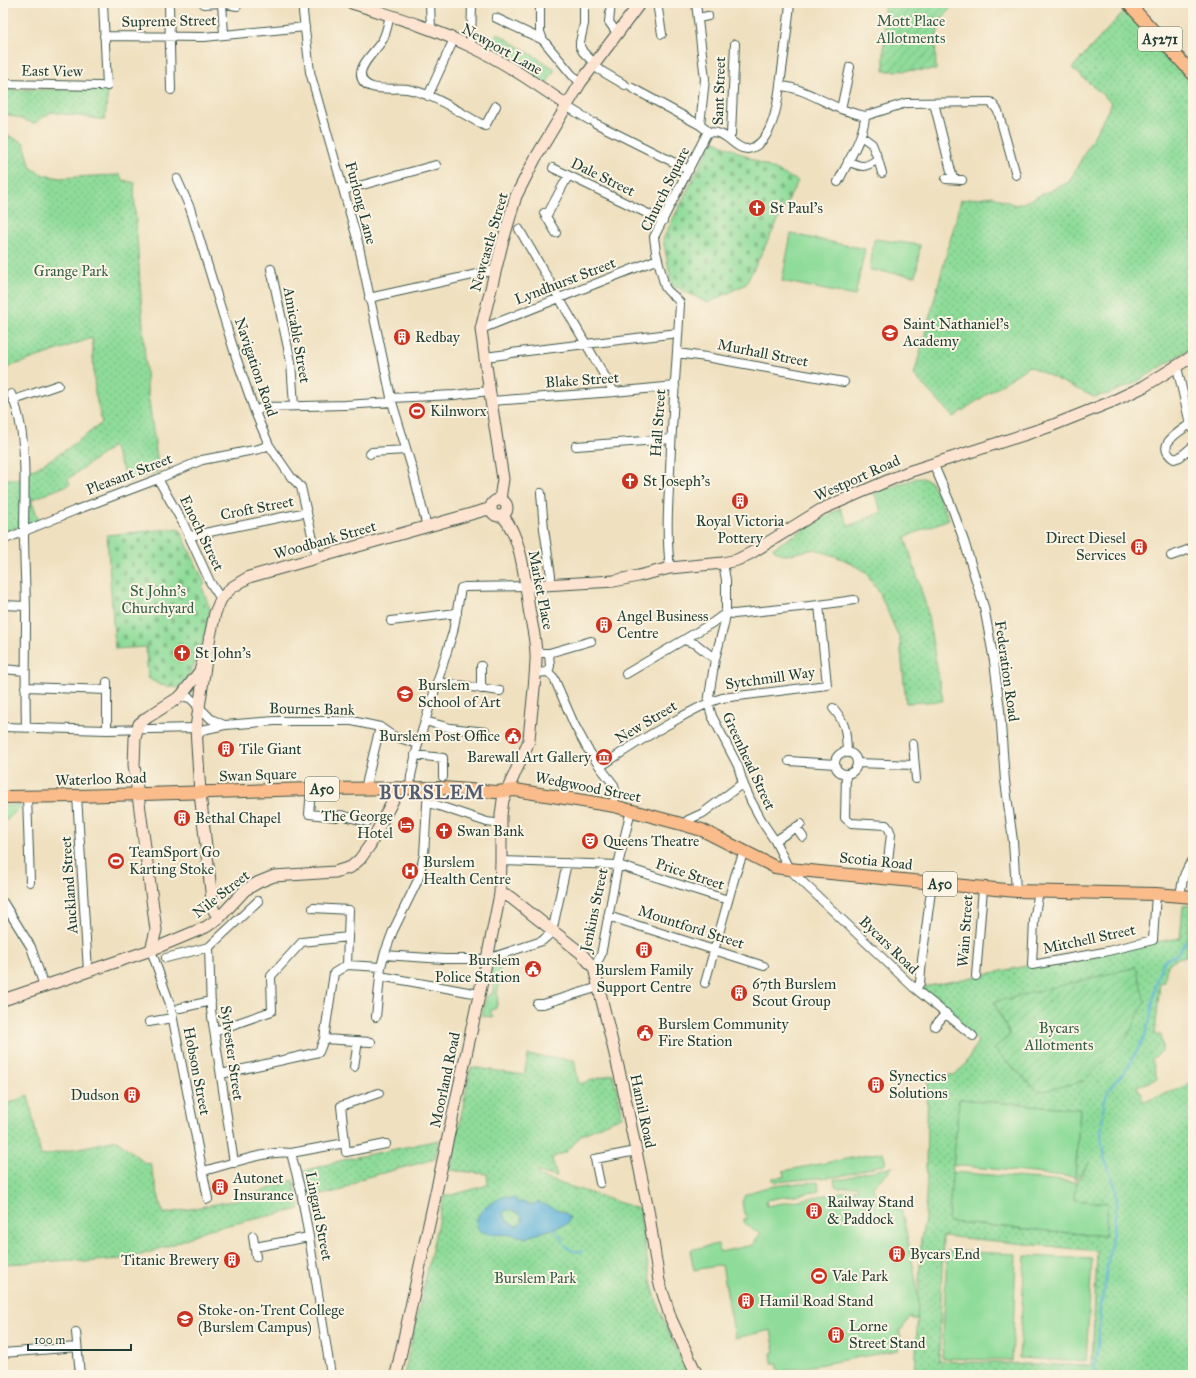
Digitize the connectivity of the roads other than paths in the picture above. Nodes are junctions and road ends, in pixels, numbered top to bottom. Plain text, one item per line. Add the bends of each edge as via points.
1 (103, 3) edge
2 (169, 3) edge
3 (221, 3) edge
4 (304, 3) edge
5 (352, 3) edge
6 (430, 3) edge
7 (472, 3) edge
8 (540, 3) edge
9 (584, 3) edge
10 (611, 3) edge
11 (640, 3) edge
12 (657, 3) edge
13 (696, 3) edge
14 (790, 3) edge
15 (1128, 3) edge
16 (204, 4) edge
17 (237, 6) dead end
18 (373, 6) edge
19 (390, 15) junction
20 (708, 16) dead end
21 (496, 18) dead end
22 (698, 18) junction
23 (305, 26) junction
24 (431, 29) junction
25 (617, 33) junction
26 (224, 34) junction
27 (662, 34) dead end
28 (104, 36) junction
29 (170, 36) junction
30 (454, 39) junction
31 (543, 40) junction
32 (734, 44) dead end
33 (471, 46) junction
34 (594, 64) junction
35 (851, 72) dead end
36 (1193, 74) edge
37 (581, 82) junction
38 (3, 84) edge
39 (780, 86) junction
40 (171, 90) dead end
41 (428, 96) junction
42 (646, 96) junction
43 (934, 103) junction
44 (641, 104) dead end
45 (496, 106) dead end
46 (566, 106) junction
47 (841, 109) junction
48 (865, 116) junction
49 (700, 125) junction
50 (709, 132) junction
51 (861, 136) junction
52 (729, 138) junction
53 (878, 159) junction
54 (848, 161) junction
55 (430, 164) dead end
56 (553, 168) dead end
57 (688, 170) junction
58 (1012, 171) dead end
59 (882, 173) dead end
60 (568, 176) junction
61 (177, 179) dead end
62 (962, 180) dead end
63 (838, 182) dead end
64 (344, 190) junction
65 (662, 221) junction
66 (519, 229) dead end
67 (556, 234) dead end
68 (658, 259) junction
69 (271, 269) dead end
70 (495, 270) junction
71 (369, 298) junction
72 (559, 298) junction
73 (680, 303) joint
74 (482, 328) junction
75 (678, 333) junction
76 (586, 345) junction
77 (677, 353) junction
78 (1193, 356) edge
79 (485, 357) junction
80 (1177, 367) junction
81 (844, 382) dead end
82 (58, 385) dead end
83 (675, 386) junction
84 (614, 392) junction
85 (490, 396) junction
86 (391, 400) junction
87 (294, 406) junction
88 (255, 412) junction
89 (1192, 426) edge
90 (671, 439) junction
91 (269, 445) junction
92 (576, 446) dead end
93 (1193, 446) edge
94 (406, 450) junction
95 (370, 454) dead end
96 (933, 463) junction
97 (158, 479) junction
98 (541, 493) dead end
99 (500, 499) junction
100 (491, 509) junction
101 (307, 512) junction
102 (503, 516) junction
103 (427, 527) junction
104 (24, 532) junction
105 (190, 536) junction
106 (3, 540) edge
107 (1193, 548) edge
108 (1171, 556) dead end
109 (317, 557) junction
110 (724, 563) junction
111 (670, 568) junction
112 (550, 585) junction
113 (526, 586) junction
114 (221, 598) junction
115 (854, 600) dead end
116 (3, 605) edge
117 (819, 605) junction
118 (26, 606) junction
119 (457, 613) junction
120 (726, 613) junction
121 (394, 623) dead end
122 (684, 640) junction
123 (591, 641) dead end
124 (208, 646) junction
125 (549, 652) junction
126 (536, 653) junction
127 (715, 659) junction
128 (481, 666) dead end
129 (3, 669) edge
130 (25, 670) junction
131 (548, 672) junction
132 (535, 673) junction
133 (632, 673) dead end
134 (437, 682) junction
135 (25, 687) junction
136 (481, 689) junction
137 (500, 691) dead end
138 (181, 696) junction
139 (708, 703) junction
140 (198, 707) junction
141 (833, 708) dead end
142 (425, 721) junction
143 (225, 725) junction
144 (3, 727) edge
145 (26, 727) junction
146 (380, 727) junction
147 (137, 728) junction
148 (107, 730) junction
149 (486, 732) dead end
150 (196, 733) junction
151 (418, 744) junction
152 (913, 744) dead end
153 (847, 753) junction
154 (415, 755) junction
155 (789, 761) dead end
156 (857, 763) junction
157 (835, 764) junction
158 (914, 765) junction
159 (600, 767) junction
160 (846, 774) junction
161 (443, 777) dead end
162 (916, 779) dead end
163 (743, 783) junction
164 (311, 788) junction
165 (365, 788) junction
166 (404, 788) junction
167 (428, 788) junction
168 (508, 790) junction
169 (200, 793) junction
170 (137, 794) junction
171 (77, 796) junction
172 (3, 797) edge
173 (27, 797) junction
174 (428, 803) junction
175 (614, 806) junction
176 (631, 810) junction
177 (367, 822) dead end
178 (501, 824) junction
179 (684, 826) junction
180 (803, 837) dead end
181 (775, 841) junction
182 (744, 851) junction
183 (1193, 860) edge
184 (502, 861) junction
185 (567, 863) junction
186 (618, 866) junction
187 (790, 869) junction
188 (886, 879) junction
189 (30, 882) dead end
190 (932, 883) junction
191 (983, 888) junction
192 (1039, 890) junction
193 (1016, 891) junction
194 (500, 894) junction
195 (1156, 894) junction
196 (1180, 895) junction
197 (1193, 897) edge
198 (728, 900) junction
199 (258, 901) dead end
200 (3, 902) edge
201 (313, 908) dead end
202 (608, 916) junction
203 (219, 918) junction
204 (156, 930) junction
205 (549, 936) junction
206 (348, 937) junction
207 (168, 943) junction
208 (209, 947) junction
209 (714, 949) junction
210 (151, 950) junction
211 (384, 956) junction
212 (166, 958) dead end
213 (487, 959) junction
214 (347, 965) junction
215 (764, 966) dead end
216 (381, 967) junction
217 (594, 968) junction
218 (88, 971) junction
219 (380, 976) junction
220 (976, 976) dead end
221 (705, 983) dead end
222 (44, 986) junction
223 (599, 987) junction
224 (913, 987) junction
225 (479, 994) junction
226 (3, 1000) edge
227 (211, 1001) junction
228 (537, 1004) dead end
229 (180, 1008) dead end
230 (944, 1012) junction
231 (376, 1016) dead end
232 (172, 1018) junction
233 (149, 1022) dead end
234 (935, 1026) dead end
235 (215, 1031) junction
236 (973, 1036) dead end
237 (324, 1039) junction
238 (358, 1041) junction
239 (371, 1042) dead end
240 (354, 1066) dead end
241 (221, 1074) junction
242 (379, 1094) dead end
243 (344, 1143) junction
244 (386, 1144) dead end
245 (636, 1151) junction
246 (291, 1153) junction
247 (234, 1163) junction
248 (203, 1171) junction
249 (600, 1183) dead end
250 (208, 1199) dead end
251 (253, 1236) dead end
252 (309, 1236) junction
253 (255, 1246) junction
254 (256, 1257) dead end
255 (76, 1332) dead end
256 (77, 1347) junction
257 (3, 1353) edge
258 (80, 1375) edge
259 (332, 1375) edge
260 (396, 1375) edge
261 (697, 1375) edge

1 - 28 street
2 - 29 street
3 - 16 street
3 - 17 street
3 - 26 street
4 - 23 street, Furlong Lane
5 - 18 main road, Newport Lane
6 - 24 street
7 - 33 street
8 - 31 street via 540,32
9 - 34 street via 580,46
10 - 25 street via 609,22
11 - 25 main road, Newcastle Street
12 - 27 street
13 - 22 street
14 - 39 street
15 - 36 main road, A5271
18 - 19 main road, Newport Lane
19 - 24 main road, Newport Lane
19 - 41 street via 387,31 366,60 361,75 372,88 415,90
20 - 22 street
21 - 31 street
22 - 49 street via 705,79
23 - 26 street, Supreme Street
23 - 64 street, Furlong Lane via 310,72
24 - 30 main road, Newport Lane
25 - 34 main road, Newcastle Street
26 - 29 street, Supreme Street via 204,37
28 - 29 street, Supreme Street
28 - 38 street, East View via 103,86
29 - 40 street
30 - 33 main road, Newport Lane
30 - 41 street
31 - 37 street
32 - 52 street, Sant Street
33 - 46 main road, Newport Lane via 535,84
34 - 37 main road, Newcastle Street
34 - 42 street
35 - 47 street
37 - 46 main road, Newcastle Street
39 - 47 street via 795,89
39 - 52 street via 769,131 760,144 746,149 739,147
41 - 45 street via 485,126
42 - 44 street
42 - 49 street
43 - 48 street via 906,103
43 - 58 street via 990,102 998,111
43 - 62 street via 949,179
46 - 57 street
46 - 70 main road, Newcastle Street via 516,196
47 - 48 street
48 - 51 street
49 - 50 street
50 - 52 street via 720,133
50 - 57 street, Church Square
51 - 53 street via 872,144
51 - 54 street
53 - 54 street via 863,167
53 - 59 street
54 - 63 street
55 - 64 street
56 - 60 street, Dale Street
57 - 65 street, Church Square
60 - 65 street, Dale Street
60 - 67 street via 545,215
61 - 88 street, Navigation Road via 190,208
64 - 71 street, Furlong Lane
65 - 68 street, Church Square via 654,237
66 - 72 street
68 - 72 street, Lyndhurst Street
68 - 73 street, Church Square via 665,288
69 - 87 street, Amicable Street via 291,362
70 - 71 street
70 - 74 main road, Newcastle Street
71 - 86 street, Furlong Lane
72 - 74 street, Lyndhurst Street
72 - 76 street
73 - 75 street, Hall Street
74 - 79 main road, Newcastle Street
75 - 76 street
75 - 77 street, Hall Street
76 - 79 street
76 - 84 street
77 - 81 street, Murhall Street via 706,356
77 - 83 street, Hall Street
78 - 80 main road, Westport Road
79 - 85 main road, Newcastle Street
80 - 89 street
80 - 96 main road, Westport Road via 1143,387 1073,418
82 - 104 street via 13,397 21,424
83 - 84 street, Blake Street
83 - 90 street, Hall Street
84 - 85 street, Blake Street
85 - 86 street, Blake Street via 454,395
85 - 99 main road, Newcastle Street via 503,479
86 - 87 street, Blake Street via 344,405
86 - 94 street, Furlong Lane
87 - 88 street, Blake Street via 263,407
88 - 91 street, Navigation Road
89 - 93 street via 1168,441 1166,451 1174,459
90 - 92 street
90 - 111 street, Hall Street via 667,541
91 - 97 street, Pleasant Street via 202,460
91 - 101 street, Navigation Road via 301,487
94 - 95 street
94 - 103 street, Furlong Lane
96 - 110 main road, Westport Road via 822,509 751,553
96 - 193 street, Federation Road via 964,541 985,615 994,661
97 - 104 street, Pleasant Street
97 - 105 street, Enoch Street
98 - 112 street
99 - 100 main road via 493,502
99 - 102 main road via 508,506
100 - 102 main road via 495,515
100 - 103 main road, Woodbank Street
101 - 105 street, Croft Street
101 - 109 street, Navigation Road
102 - 113 main road, Market Place via 515,538
103 - 109 main road, Woodbank Street
104 - 106 street, Pleasant Street
104 - 118 street
105 - 114 street, Enoch Street via 210,582
107 - 108 street
109 - 114 main road, Woodbank Street via 249,577
110 - 111 main road, Westport Road
110 - 120 street, Greenhead Street
111 - 112 main road, Westport Road via 614,580
112 - 113 main road, Westport Road
113 - 119 street via 461,588
113 - 126 main road, Market Place
114 - 124 main road, Woodbank Street
115 - 117 street
116 - 118 street
117 - 120 street
117 - 139 street, Sytchmill Way via 827,685 722,698
118 - 130 street
119 - 121 street
119 - 134 street
120 - 122 street
120 - 127 street, Greenhead Street
122 - 127 street via 696,644
122 - 133 street
123 - 125 street
124 - 138 main road via 200,671
124 - 140 main road
125 - 126 street
125 - 131 street
126 - 132 main road, Market Place
127 - 139 street, Greenhead Street
128 - 136 street
129 - 130 street
130 - 135 street
131 - 132 street
131 - 159 street via 554,678 574,724
132 - 168 main road, Market Place via 528,744
134 - 136 street
134 - 142 street
135 - 145 street
135 - 148 street via 107,686
136 - 137 street
138 - 140 street via 190,698
138 - 147 main road via 148,717
139 - 159 street, New Street
139 - 163 street, Greenhead Street via 738,766
140 - 143 street via 211,719
140 - 150 main road
141 - 153 street via 846,731
142 - 149 street via 450,728
142 - 151 street
143 - 146 street, Bournes Bank via 275,721 352,721
143 - 150 street, Bournes Bank
144 - 145 street
145 - 148 street
146 - 151 street, Bournes Bank via 393,736
146 - 165 street
147 - 148 street
147 - 150 street
147 - 170 main road via 134,765
150 - 169 main road
151 - 154 street
152 - 158 street
153 - 156 street via 853,754
153 - 157 street via 838,756
154 - 161 street via 443,758
154 - 166 street via 411,776
155 - 157 street
156 - 158 street
156 - 160 street via 853,772
157 - 160 street via 838,771
158 - 162 street
159 - 175 street via 614,785
160 - 188 street via 845,818 851,823 886,825 889,829
163 - 179 street via 703,813 688,820
163 - 181 street, Greenhead Street
164 - 165 main road, Swan Square / A50
164 - 169 main road, Swan Square / A50
164 - 177 street via 308,814 341,816
165 - 166 main road, Swan Square / A50
166 - 167 main road, Swan Square / A50
166 - 203 main road, Nile Street via 395,796 370,846 351,867 335,872 274,876 245,890
167 - 168 main road, Swan Square / A50 via 496,792
167 - 174 street
168 - 175 main road, Wedgwood Street / A50
168 - 178 main road, Moorland Road via 503,800
169 - 170 main road, Waterloo Road / A50
169 - 203 main road via 213,909
170 - 171 main road, Waterloo Road / A50
170 - 204 main road
171 - 173 main road, Waterloo Road / A50
171 - 218 street, Auckland Street
172 - 173 main road, Waterloo Road / A50
173 - 189 street
174 - 178 street
174 - 211 street via 424,855 418,880
175 - 176 main road, Wedgwood Street / A50
176 - 179 main road, Wedgwood Street / A50
176 - 186 street, Jenkins Street
178 - 184 main road, Moorland Road
179 - 182 main road, Scotia Road / A50 via 702,830
180 - 181 street via 800,825
181 - 187 street, Greenhead Street
182 - 187 main road, Scotia Road / A50 via 775,867
182 - 198 street
183 - 196 street via 1186,867
184 - 185 street, Price Street
184 - 194 main road, Moorland Road
185 - 186 street, Price Street
185 - 205 street
186 - 198 street, Price Street
186 - 202 street, Jenkins Street
187 - 188 main road, Scotia Road / A50
187 - 224 street, Bycars Road
188 - 190 main road, Scotia Road / A50
190 - 191 main road, Scotia Road / A50
190 - 224 street via 920,983
191 - 193 main road, Scotia Road / A50
191 - 220 street, Wain Street
192 - 193 main road, Scotia Road / A50
192 - 195 main road, Scotia Road / A50
192 - 195 street, Mitchell Street via 1034,921 1032,965 1153,940
194 - 205 main road, Hamil Road via 510,897
194 - 213 main road, Moorland Road
195 - 196 main road, Scotia Road / A50
196 - 197 main road, Scotia Road / A50
198 - 209 street
199 - 208 street
200 - 222 street via 31,947
201 - 206 street via 349,910
202 - 209 street, Mountford Street
202 - 217 street, Jenkins Street via 601,955
203 - 207 main road, Nile Street via 206,927
204 - 207 main road
204 - 210 main road
205 - 213 street
205 - 217 main road, Hamil Road via 581,953
206 - 214 street
206 - 235 street via 302,942 271,976 272,1010
207 - 210 main road, Nile Street
208 - 212 street
208 - 227 street, Sylvester Street
209 - 215 street, Mountford Street
209 - 221 street
210 - 218 main road, Nile Street
210 - 232 street, Hobson Street via 165,988
211 - 213 street
211 - 216 street
213 - 225 main road, Moorland Road
214 - 216 street
214 - 237 street via 334,973
216 - 219 street
217 - 223 main road, Hamil Road
218 - 222 main road, Nile Street
219 - 225 street
219 - 231 street
222 - 226 main road, Nile Street
223 - 228 street
223 - 245 main road, Hamil Road
224 - 230 street, Bycars Road
225 - 260 main road, Moorland Road
227 - 229 street
227 - 235 street, Sylvester Street
230 - 234 street
230 - 236 street, Bycars Road
232 - 233 street
232 - 248 street, Hobson Street
235 - 241 street, Sylvester Street
237 - 238 street
237 - 241 street via 320,1052
238 - 239 street
238 - 240 street
241 - 247 street, Sylvester Street
242 - 243 street via 341,1106
243 - 244 street via 346,1152
243 - 246 street
245 - 249 street via 595,1159
245 - 261 main road, Hamil Road via 659,1282 671,1319
246 - 247 street via 283,1152
246 - 252 street, Lingard Street
247 - 248 street
248 - 250 street, Hobson Street
251 - 253 street
252 - 253 street
252 - 259 street, Lingard Street
253 - 254 street
255 - 256 street
256 - 257 street
256 - 258 street

